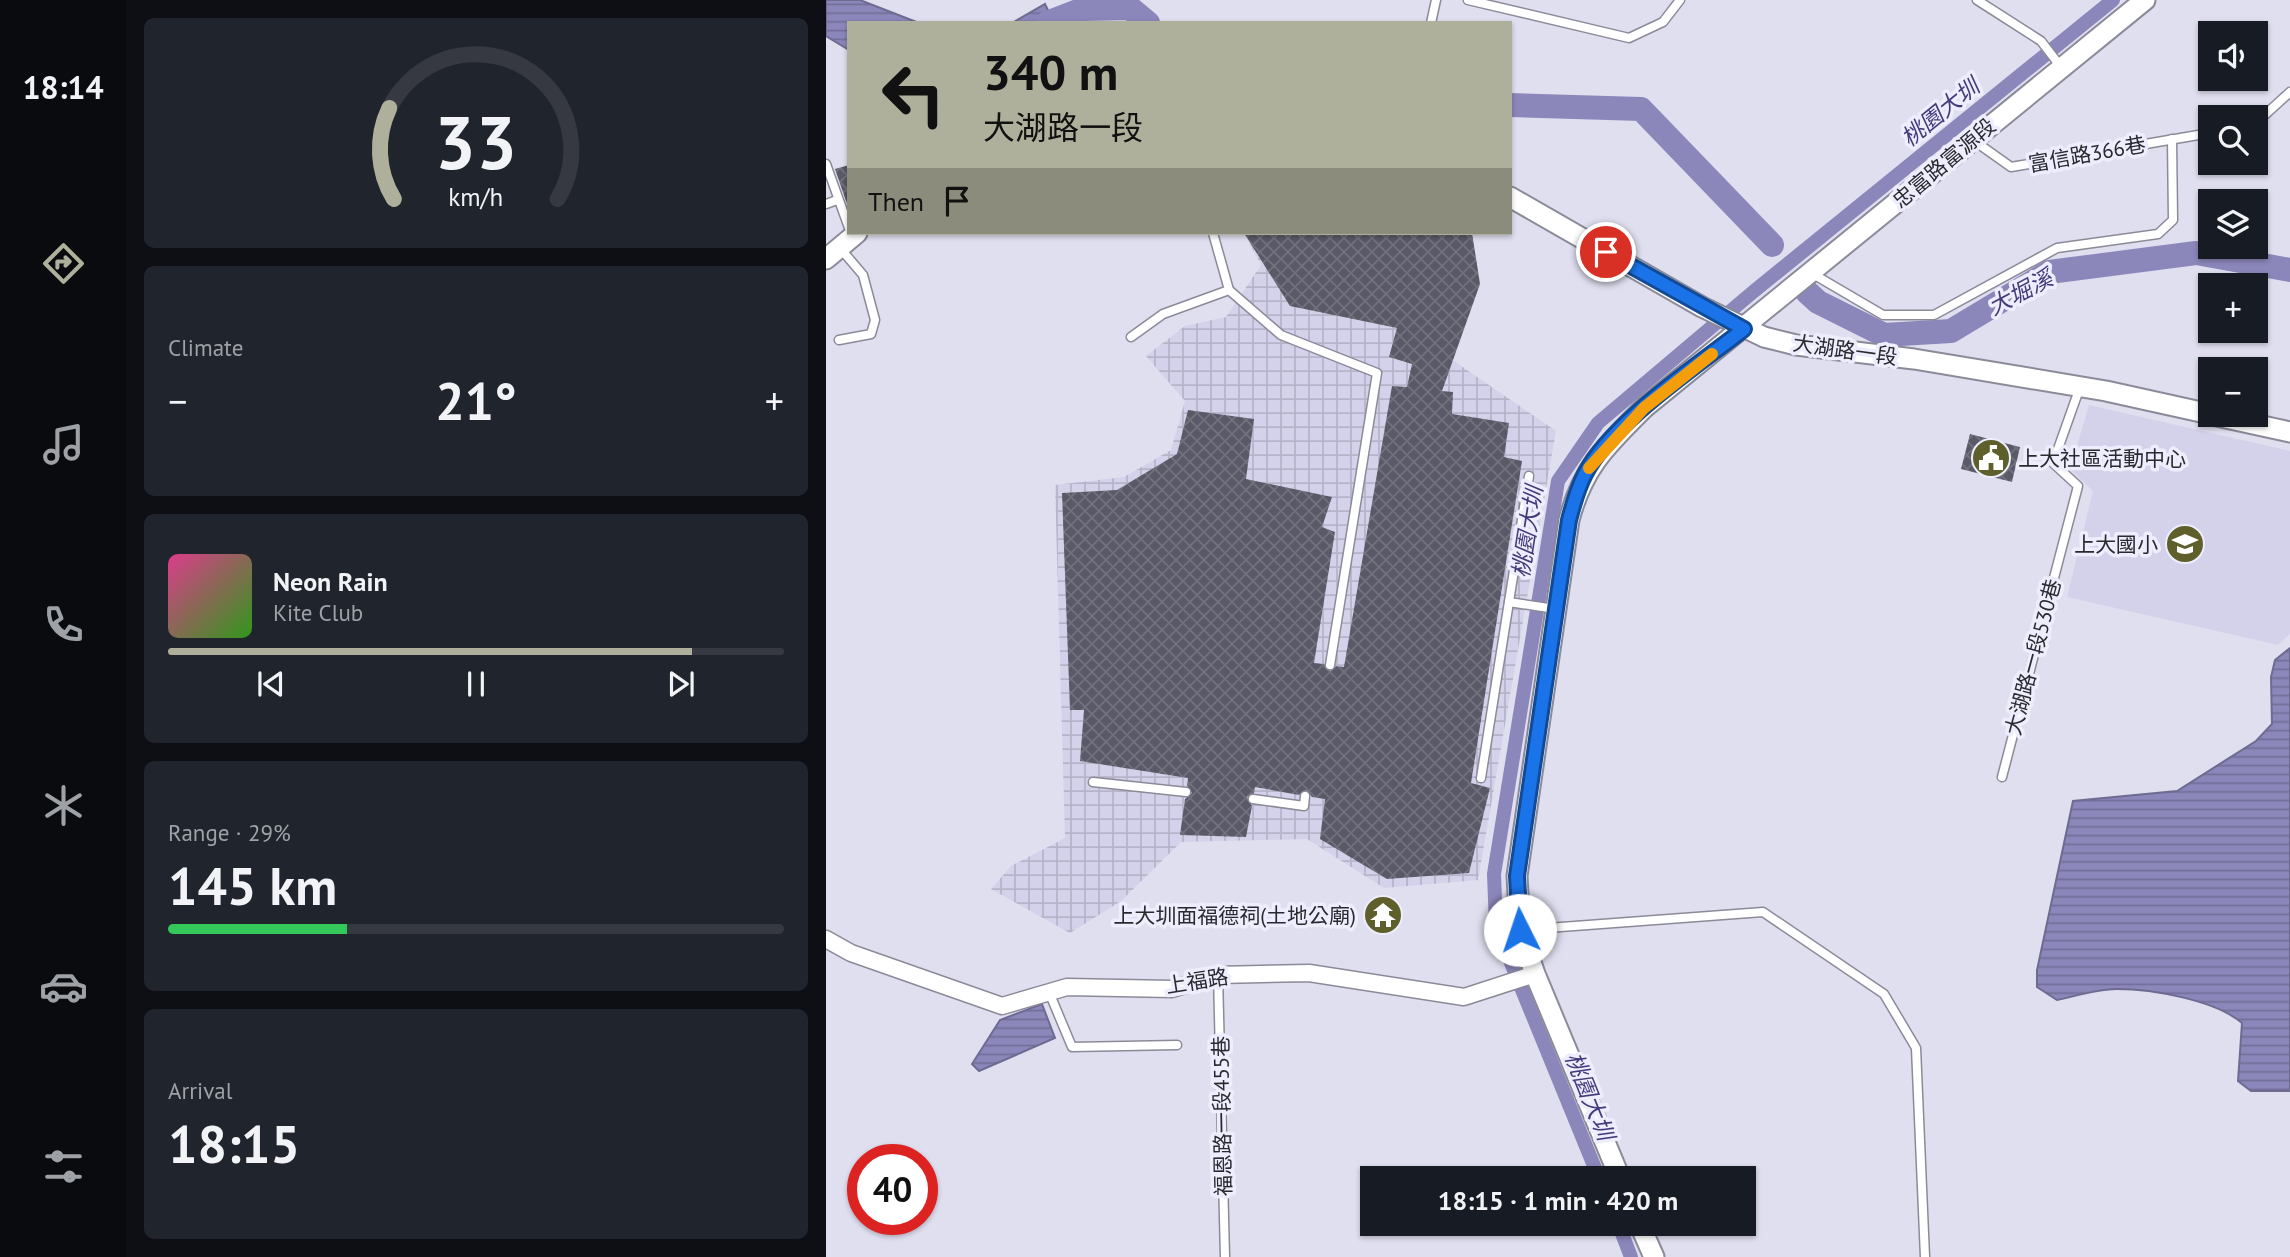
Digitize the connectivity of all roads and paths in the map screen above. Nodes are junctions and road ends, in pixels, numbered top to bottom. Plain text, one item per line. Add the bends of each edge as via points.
1 (1436, 0) edge
2 (1468, 0) edge
3 (1680, 0) edge
4 (1977, 0) edge
5 (2145, 0) edge
6 (1431, 21) edge
7 (2059, 63) junction
8 (2290, 92) edge
9 (2268, 112) edge
10 (2198, 135) edge
11 (1972, 139) junction
12 (2172, 139) junction
13 (826, 164) edge
14 (1512, 198) edge
15 (837, 200) junction
16 (826, 204) edge
17 (1214, 235) edge
18 (846, 240) edge
19 (1812, 273) junction
20 (1229, 290) junction
21 (1736, 324) junction
22 (1131, 337) dead end
23 (839, 340) dead end
24 (2080, 387) junction
25 (2198, 412) edge
26 (2267, 427) edge
27 (2290, 432) edge
28 (1529, 476) dead end
29 (1509, 602) junction
30 (1554, 609) junction
31 (1331, 665) dead end
32 (2002, 777) dead end
33 (1481, 779) dead end
34 (1093, 782) dead end
35 (1186, 792) dead end
36 (1305, 796) dead end
37 (1253, 799) dead end
38 (1520, 930) junction
39 (826, 939) edge
40 (1218, 975) junction
41 (1530, 976) junction
42 (1049, 992) junction
43 (1177, 1045) dead end
44 (1615, 1166) edge
45 (1645, 1236) edge
46 (1225, 1257) edge
47 (1654, 1257) edge
48 (1925, 1257) edge

1 - 6 lane
2 - 3 lane via 1629,38 1663,22
4 - 7 lane via 2041,41
5 - 7 street, 忠富路富源段
7 - 11 street, 忠富路富源段
8 - 9 lane
10 - 12 lane, 富信路366巷
11 - 12 lane, 富信路366巷 via 2011,167
11 - 19 street, 忠富路富源段
12 - 19 lane via 2173,220 2158,233 2057,248 1934,315 1883,314
13 - 15 lane
14 - 21 street, 大湖路一段
15 - 16 lane
15 - 18 lane
17 - 20 lane
18 - 23 lane via 863,275 876,320 871,334
19 - 21 street, 忠富路富源段
20 - 22 lane via 1163,314
20 - 31 lane via 1281,335 1377,373
21 - 24 street, 大湖路一段 via 1796,345
21 - 30 street, 忠富路富源段 via 1644,408 1586,472 1569,520
24 - 25 street, 大湖路一段
24 - 32 lane, 大湖路一段530巷 via 2053,463 2078,486
26 - 27 street, 大湖路一段
28 - 29 lane
29 - 30 lane
29 - 33 lane
30 - 38 street, 忠富路富源段 via 1517,876
34 - 35 lane
36 - 37 lane via 1304,806
38 - 41 street, 忠富路富源段
38 - 48 lane via 1763,912 1884,994 1916,1048
39 - 42 street, 上福路 via 851,953 1002,1006
40 - 41 street, 上福路 via 1309,973 1464,997
40 - 42 street, 上福路 via 1172,989 1067,987
40 - 46 lane, 福恩路一段455巷
41 - 44 street, 忠富路富源段
42 - 43 lane via 1072,1047
45 - 47 street

